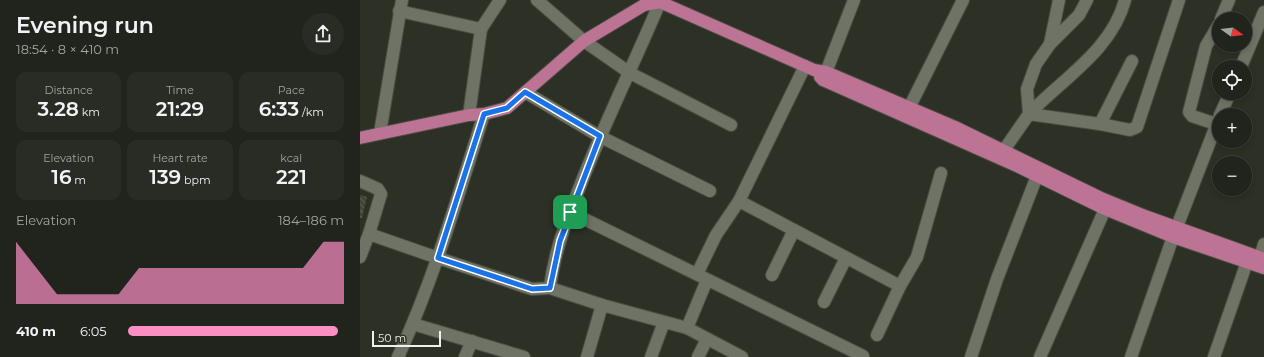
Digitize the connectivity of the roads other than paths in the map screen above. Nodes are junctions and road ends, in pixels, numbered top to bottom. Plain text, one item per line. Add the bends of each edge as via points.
1 (500, 0) edge
2 (537, 0) edge
3 (854, 0) edge
4 (963, 0) edge
5 (1059, 0) edge
6 (1086, 0) edge
7 (1179, 0) edge
8 (1229, 0) edge
9 (1121, 1) edge
10 (668, 3) edge
11 (400, 6) edge
12 (1224, 12) edge
13 (1264, 12) edge
14 (481, 29) junction
15 (1212, 36) edge
16 (584, 41) junction
17 (1050, 44) junction
18 (1244, 60) edge
19 (1132, 61) dead end
20 (817, 72) junction
21 (630, 73) junction
22 (525, 92) junction
23 (909, 108) junction
24 (484, 114) junction
25 (1029, 114) junction
26 (469, 115) junction
27 (1212, 118) edge
28 (1100, 124) junction
29 (730, 125) dead end
30 (953, 132) junction
31 (380, 133) junction
32 (1212, 135) edge
33 (600, 136) junction
34 (360, 138) edge
35 (1004, 150) junction
36 (941, 173) dead end
37 (1037, 176) junction
38 (360, 181) edge
39 (710, 191) dead end
40 (739, 201) junction
41 (1105, 210) junction
42 (570, 212) junction
43 (794, 230) junction
44 (1175, 232) junction
45 (369, 234) junction
46 (1264, 244) edge
47 (360, 257) edge
48 (438, 258) junction
49 (846, 258) junction
50 (1263, 261) edge
51 (1247, 262) junction
52 (772, 275) dead end
53 (702, 277) junction
54 (900, 286) junction
55 (550, 288) junction
56 (824, 302) dead end
57 (602, 306) junction
58 (664, 322) junction
59 (413, 324) junction
60 (687, 328) junction
61 (877, 335) dead end
62 (707, 339) junction
63 (472, 341) junction
64 (863, 356) edge
65 (398, 357) edge
66 (465, 357) edge
67 (524, 357) edge
68 (587, 357) edge
69 (651, 357) edge
70 (698, 357) edge
71 (742, 357) edge
72 (971, 357) edge
73 (1040, 357) edge
74 (1131, 357) edge
75 (1214, 357) edge

1 - 14 street
2 - 16 street
3 - 20 street
4 - 23 street
5 - 17 street
6 - 17 street via 1079,15
7 - 28 street via 1137,127 1130,130
8 - 12 street
9 - 25 street via 1114,28 1098,48
10 - 16 main road via 644,5
10 - 20 main road
10 - 21 street
11 - 14 street
11 - 31 street
13 - 18 street
14 - 26 street
15 - 27 street via 1206,46 1189,112 1192,116
16 - 21 street
16 - 22 main road
17 - 25 street via 1036,64 1027,89
19 - 28 street
20 - 23 main road
20 - 30 main road
20 - 40 street
21 - 29 street
21 - 33 street
22 - 24 main road via 507,108
22 - 33 street
23 - 30 main road
24 - 26 main road
24 - 48 street
25 - 28 street
25 - 35 street
26 - 31 main road
30 - 35 main road
30 - 37 main road
31 - 34 main road
32 - 44 street
33 - 39 street
33 - 42 street
35 - 44 main road
36 - 54 street via 917,258
37 - 41 main road
37 - 72 street via 997,279
38 - 45 street via 378,189 381,194
40 - 43 street
40 - 53 street via 716,235
41 - 44 main road
41 - 73 street
42 - 53 street
42 - 55 street via 560,241
43 - 49 street
43 - 52 street
44 - 50 main road
44 - 51 main road
44 - 74 street
45 - 47 street
45 - 48 street
46 - 50 street
48 - 55 street via 532,289
48 - 59 street
49 - 54 street
49 - 56 street
50 - 51 main road
51 - 75 street
53 - 60 street
53 - 64 street
54 - 61 street
55 - 57 street
57 - 58 street
57 - 68 street
58 - 60 street
58 - 69 street
59 - 63 street
59 - 65 street
60 - 62 street
62 - 70 street
62 - 71 street
63 - 66 street
63 - 67 street

